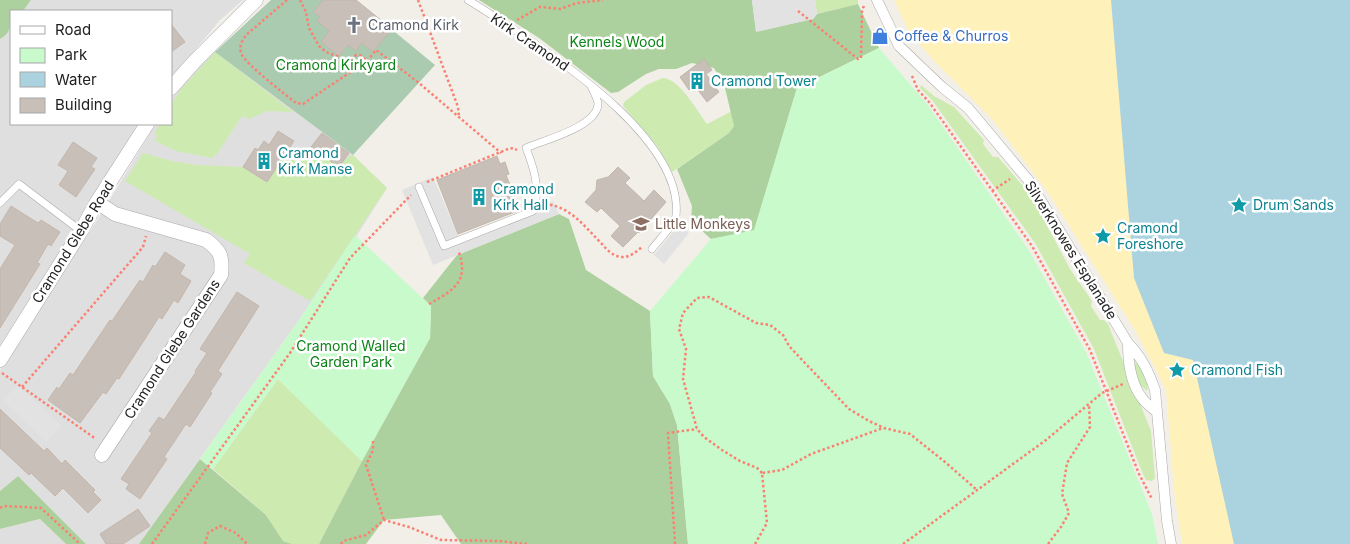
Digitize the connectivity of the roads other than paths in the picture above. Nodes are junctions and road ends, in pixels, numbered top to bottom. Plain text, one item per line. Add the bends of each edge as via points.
1 (256, 0) edge
2 (468, 0) edge
3 (877, 0) edge
4 (591, 85) junction
5 (172, 87) edge
6 (147, 125) edge
7 (420, 186) road end
8 (97, 202) junction
9 (0, 203) edge
10 (81, 231) junction
11 (652, 249) road end
12 (1128, 342) junction
13 (0, 360) edge
14 (1156, 412) junction
15 (105, 451) road end
16 (1171, 544) edge

1 - 5 street
2 - 4 lane, Kirk Cramond via 551,54
3 - 12 street, Silverknowes Esplanade via 899,46 968,108 1030,181
4 - 7 lane via 598,104 594,115 582,126 526,148 534,169 537,200 533,211 444,246
4 - 11 lane, Kirk Cramond via 642,134 666,169 676,196 676,218
6 - 8 street, Cramond Glebe Road
8 - 10 street, Cramond Glebe Road
8 - 15 street, Cramond Glebe Gardens via 115,214 206,240 216,247 222,260 220,275
9 - 10 lane via 19,184
10 - 13 street, Cramond Glebe Road
12 - 14 street, Silverknowes Esplanade via 1150,373
12 - 14 street via 1128,364 1133,380 1142,398
14 - 16 street, Silverknowes Esplanade

